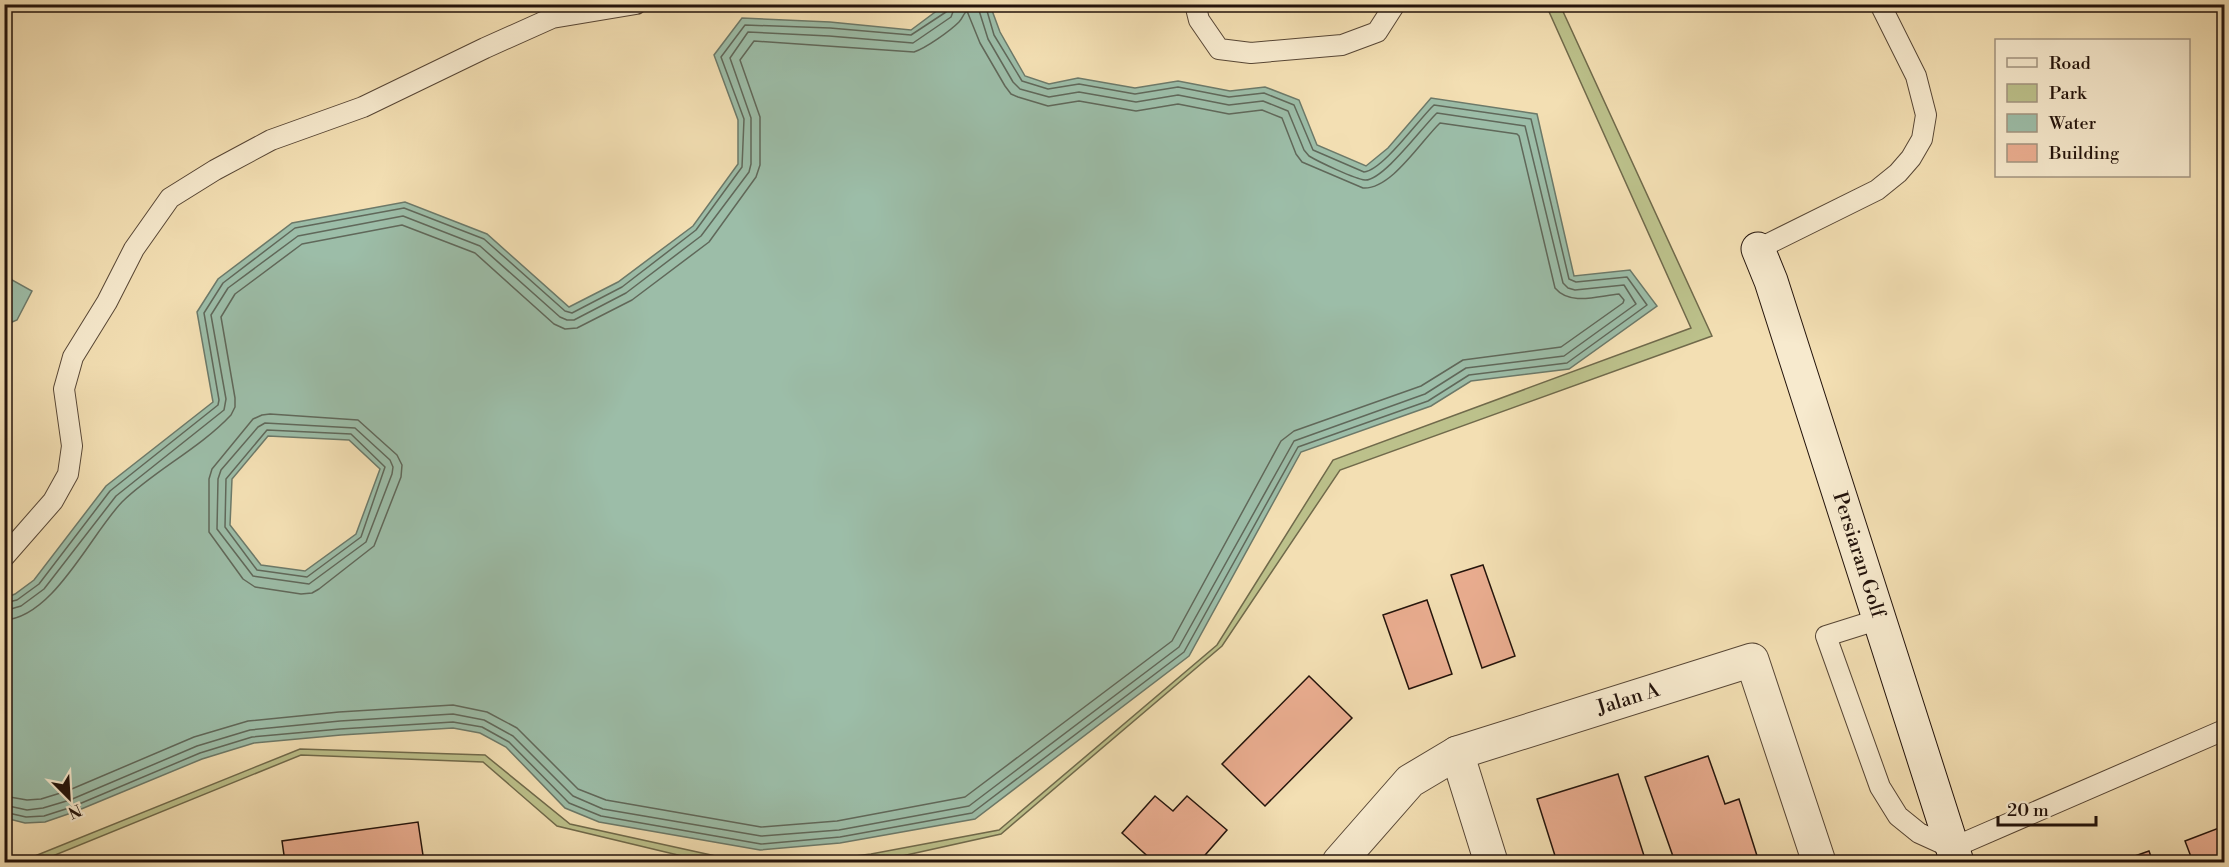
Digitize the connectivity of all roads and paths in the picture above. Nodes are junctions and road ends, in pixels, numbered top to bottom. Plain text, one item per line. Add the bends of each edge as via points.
1 (636, 4) edge
2 (1195, 4) edge
3 (1395, 4) edge
4 (1880, 4) edge
5 (1758, 249) joint
6 (4, 556) edge
7 (1880, 619) junction
8 (2224, 730) edge
9 (1457, 753) junction
10 (1955, 855) edge
11 (1339, 862) edge
12 (1491, 862) edge
13 (1819, 862) edge

1 - 6 lane via 552,18 363,107 271,140 170,198 134,249 73,357 64,388 72,446 68,474 53,501
2 - 3 lane via 1199,20 1219,49 1251,53 1342,45 1377,32
4 - 5 lane via 1916,76 1926,116 1922,139 1911,158 1877,190
5 - 7 street, Persiaran Golf
7 - 10 street, Persiaran Golf
7 - 10 lane via 1826,636 1880,787 1898,816
8 - 10 lane
9 - 11 street, Jalan A via 1410,782
9 - 12 street
9 - 13 street, Jalan A via 1752,660

